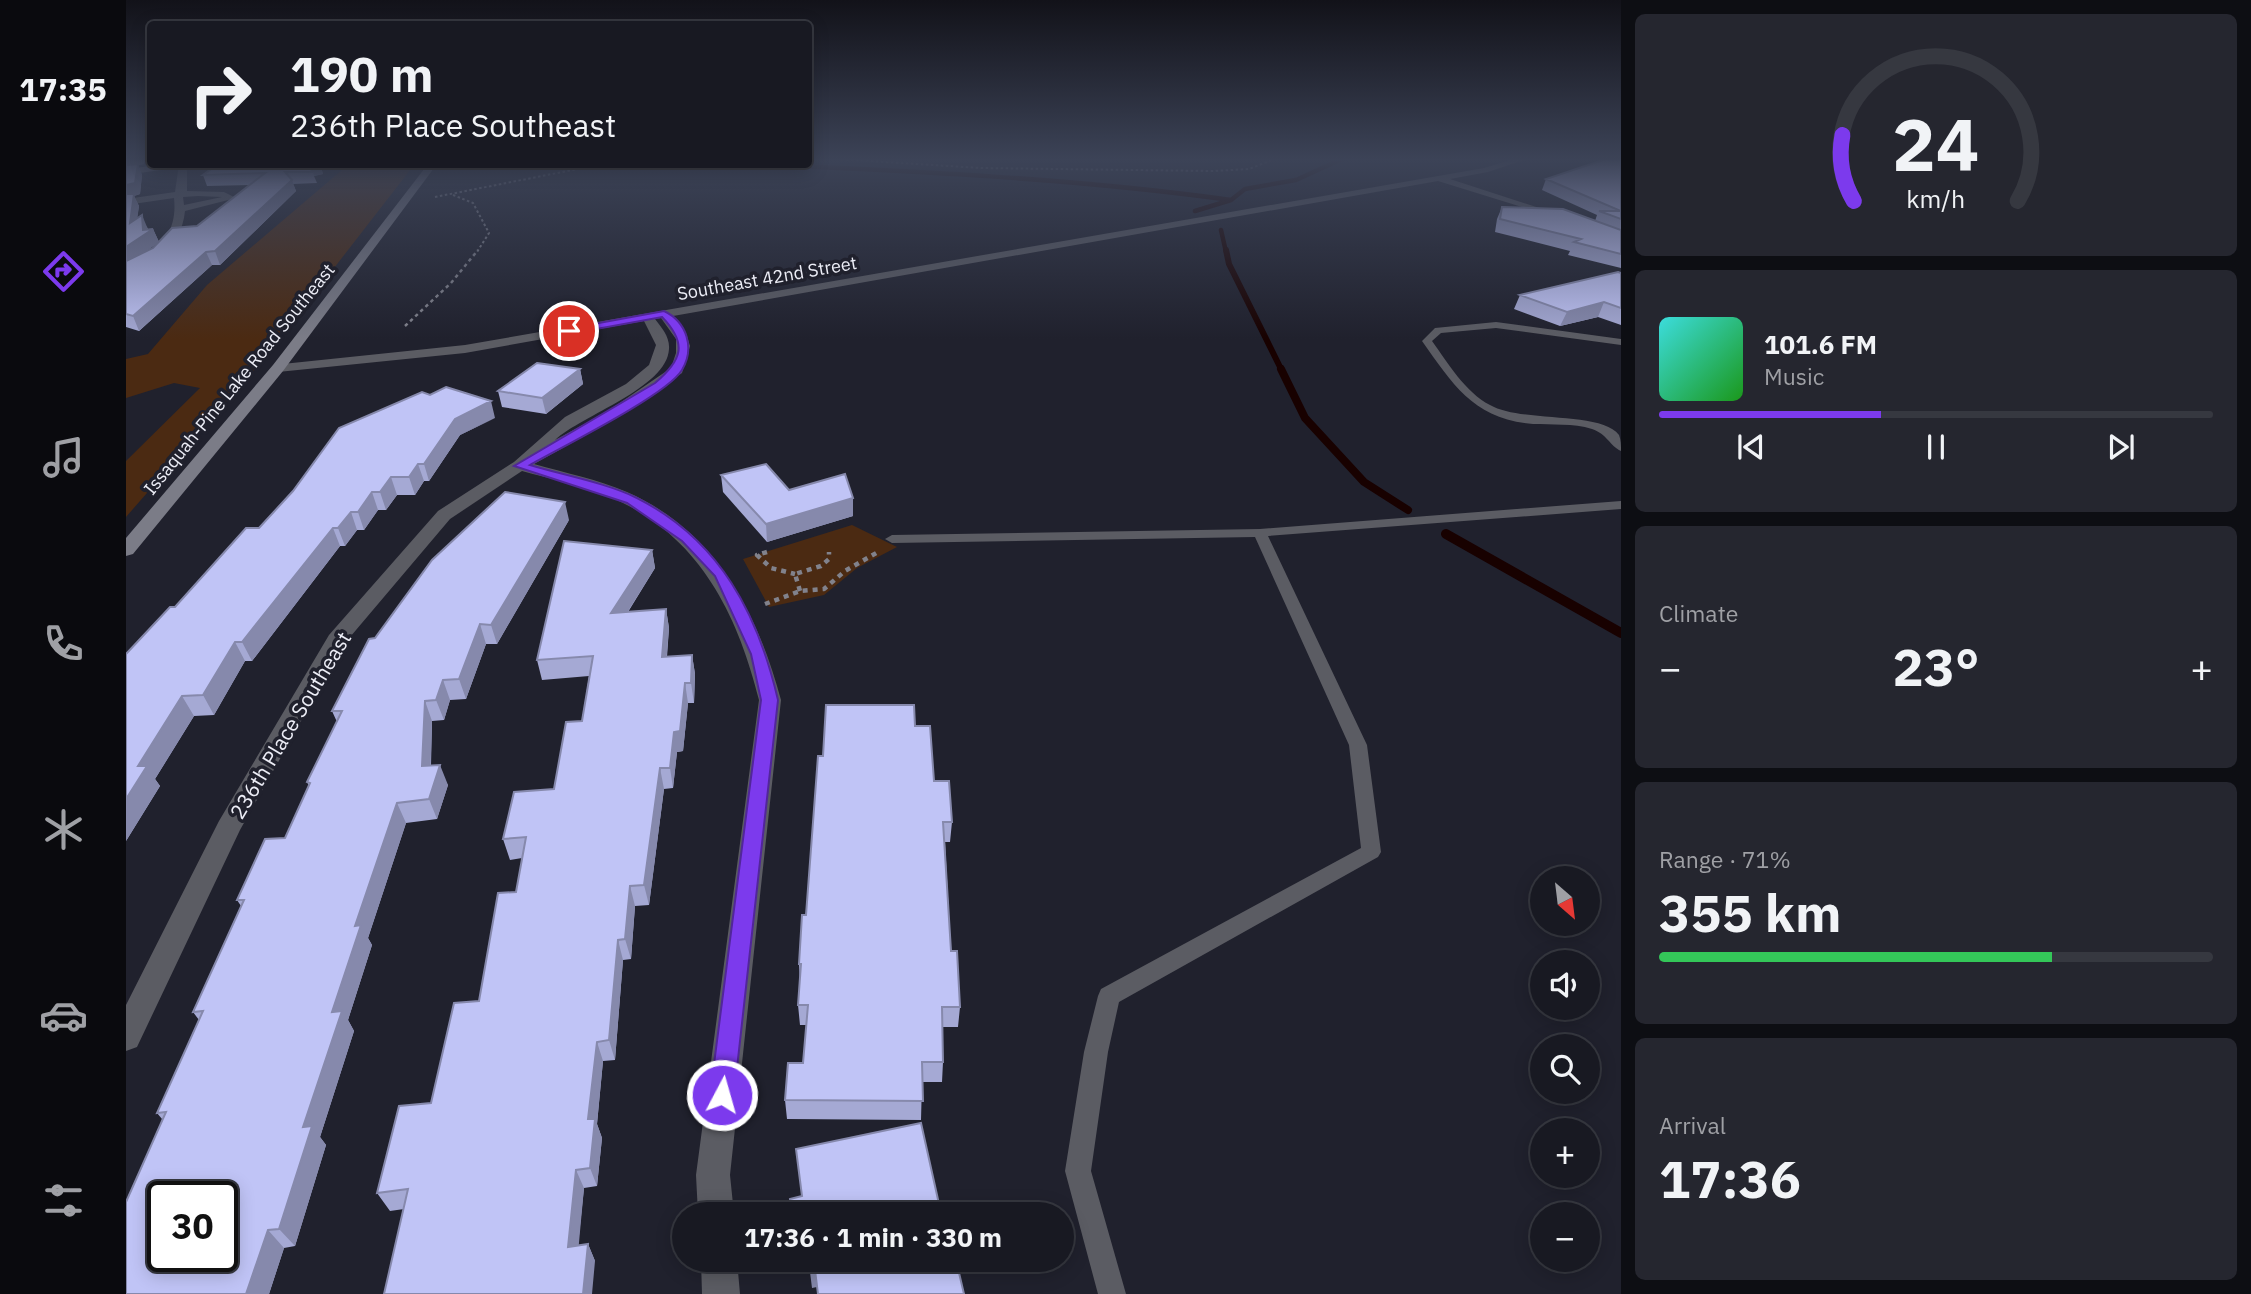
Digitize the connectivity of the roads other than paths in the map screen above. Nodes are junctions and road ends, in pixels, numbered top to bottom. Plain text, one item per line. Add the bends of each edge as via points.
1 (179, 218) edge
2 (393, 218) edge
3 (1208, 218) edge
4 (1562, 218) edge
5 (1578, 225) edge
6 (128, 271) edge
7 (664, 314) junction
8 (647, 317) junction
9 (1621, 342) edge
10 (278, 368) junction
11 (1621, 447) edge
12 (520, 466) junction
13 (1621, 505) edge
14 (1260, 533) junction
15 (895, 539) road end
16 (126, 551) edge
17 (126, 1037) edge
18 (715, 1202) edge
19 (720, 1272) edge
20 (721, 1294) edge
21 (1112, 1294) edge

1 - 6 street via 177,233 168,245
2 - 10 main road, Issaquah-Pine Lake Road Southeast
3 - 7 street, Southeast 42nd Street
4 - 5 street
7 - 8 street, Southeast 42nd Street
7 - 12 street, 236th Place Southeast via 684,340 677,370 610,416
8 - 10 street, Southeast 42nd Street via 429,354
8 - 12 street, 236th Place Southeast via 661,336 663,348 653,369 561,426
9 - 11 lane via 1496,325 1438,330 1427,341 1482,406 1529,421 1597,427 1610,432
10 - 16 main road, Issaquah-Pine Lake Road Southeast
12 - 17 street, 236th Place Southeast via 443,515 336,640 228,828
12 - 18 street via 632,500 687,538 721,575 759,654 770,700 713,1175
13 - 14 lane
14 - 15 lane
14 - 21 lane via 1358,745 1371,852 1109,996 1078,1171
19 - 20 street

